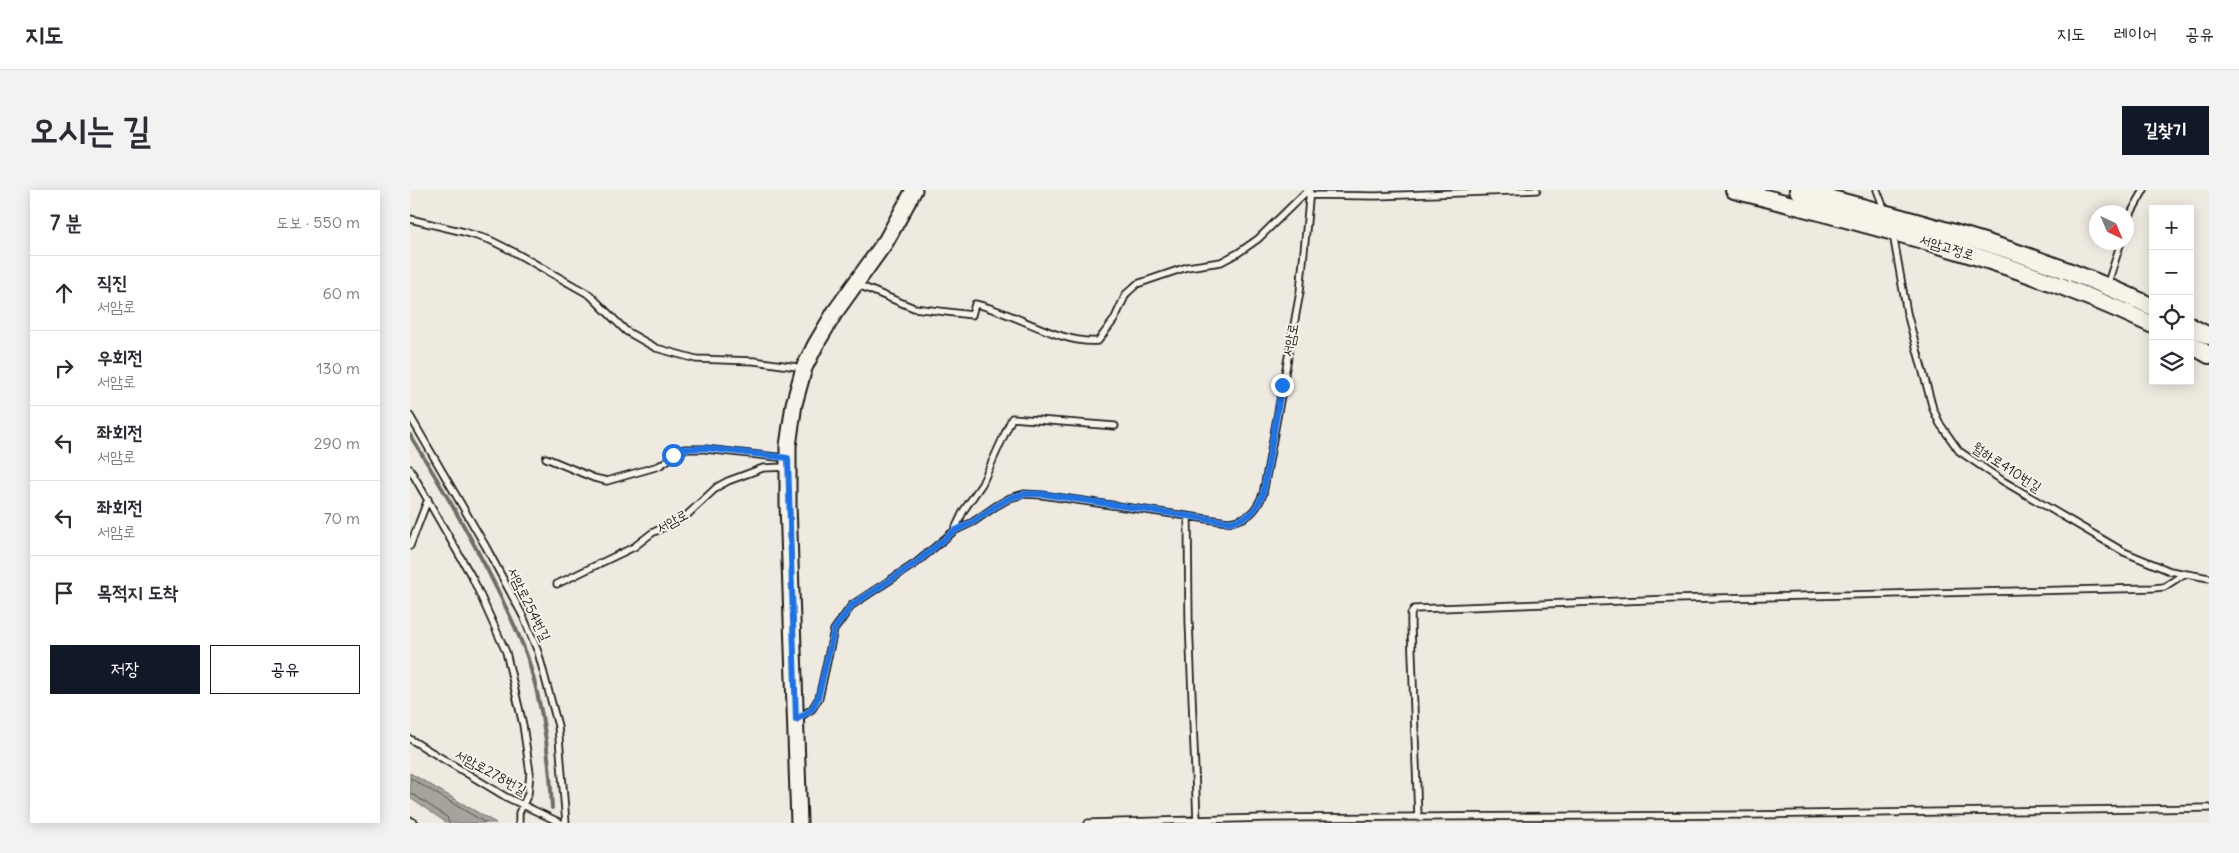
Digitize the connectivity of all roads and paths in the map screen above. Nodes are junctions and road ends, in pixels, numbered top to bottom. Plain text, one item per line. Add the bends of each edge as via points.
1 (914, 190) edge
2 (1537, 190) edge
3 (1734, 190) edge
4 (1798, 190) edge
5 (1876, 190) edge
6 (2144, 190) edge
7 (1309, 192) edge
8 (2134, 208) edge
9 (1885, 213) junction
10 (410, 219) edge
11 (1892, 231) junction
12 (2118, 250) edge
13 (856, 284) junction
14 (2107, 286) junction
15 (2149, 306) edge
16 (2149, 323) edge
17 (2194, 328) edge
18 (2209, 336) edge
19 (2194, 346) edge
20 (2209, 355) edge
21 (804, 368) junction
22 (410, 416) edge
23 (1115, 426) dead end
24 (546, 458) dead end
25 (788, 462) junction
26 (410, 469) edge
27 (428, 499) junction
28 (1188, 517) junction
29 (954, 531) junction
30 (410, 546) edge
31 (2184, 574) junction
32 (2209, 578) edge
33 (557, 584) dead end
34 (796, 720) junction
35 (410, 738) edge
36 (524, 805) junction
37 (2209, 808) edge
38 (1418, 817) junction
39 (410, 820) edge
40 (1450, 820) edge
41 (1197, 821) junction
42 (415, 823) edge
43 (519, 823) edge
44 (561, 823) edge
45 (566, 823) edge
46 (799, 823) edge
47 (1088, 823) edge

1 - 13 street via 886,241
2 - 7 lane via 1376,196
3 - 11 main road, 서암고정로
4 - 9 main road, 서암고정로
5 - 9 lane, 월하로410번길
6 - 8 lane
7 - 13 lane via 1238,253 1221,262 1187,267 1137,284 1126,294 1114,320 1098,341 1088,342 1066,336 975,304 972,315 914,308
7 - 28 lane, 서암로 via 1300,292 1263,494 1254,512 1240,521
9 - 11 lane, 월하로410번길
9 - 14 main road, 서암고정로 via 1989,243
10 - 21 lane via 490,240 514,252 590,295 626,331 656,348 696,359 754,361
11 - 16 main road, 서암고정로 via 2064,286
11 - 31 lane, 월하로410번길 via 1907,313 1933,409 1959,451 2124,552
12 - 14 lane
13 - 21 street via 835,312
14 - 15 main road, 서암고정로
17 - 18 main road
19 - 20 main road
21 - 25 street via 794,404
22 - 45 lane, 서암로254번길 via 486,547 523,616 538,652 558,726
23 - 29 lane via 1012,418 985,477
24 - 25 lane via 608,481 659,466 684,449 705,448
25 - 33 lane, 서암로 via 728,481 686,516 652,533 634,547
25 - 34 street
26 - 27 lane
27 - 30 lane
27 - 36 lane via 472,579 506,652 524,725 530,773
28 - 29 lane, 서암로 via 1024,494 1010,498
28 - 41 lane
29 - 34 lane, 서암로 via 916,563 852,605 842,616 828,649 818,698 812,709
31 - 32 lane, 월하로410번길
31 - 38 lane via 2164,587 2153,588 1414,608 1411,627
34 - 46 street
35 - 36 lane, 서암로278번길
36 - 43 lane via 519,813
36 - 44 lane, 서암로278번길
37 - 40 lane
38 - 40 lane
38 - 41 lane
39 - 42 lane
41 - 47 lane

